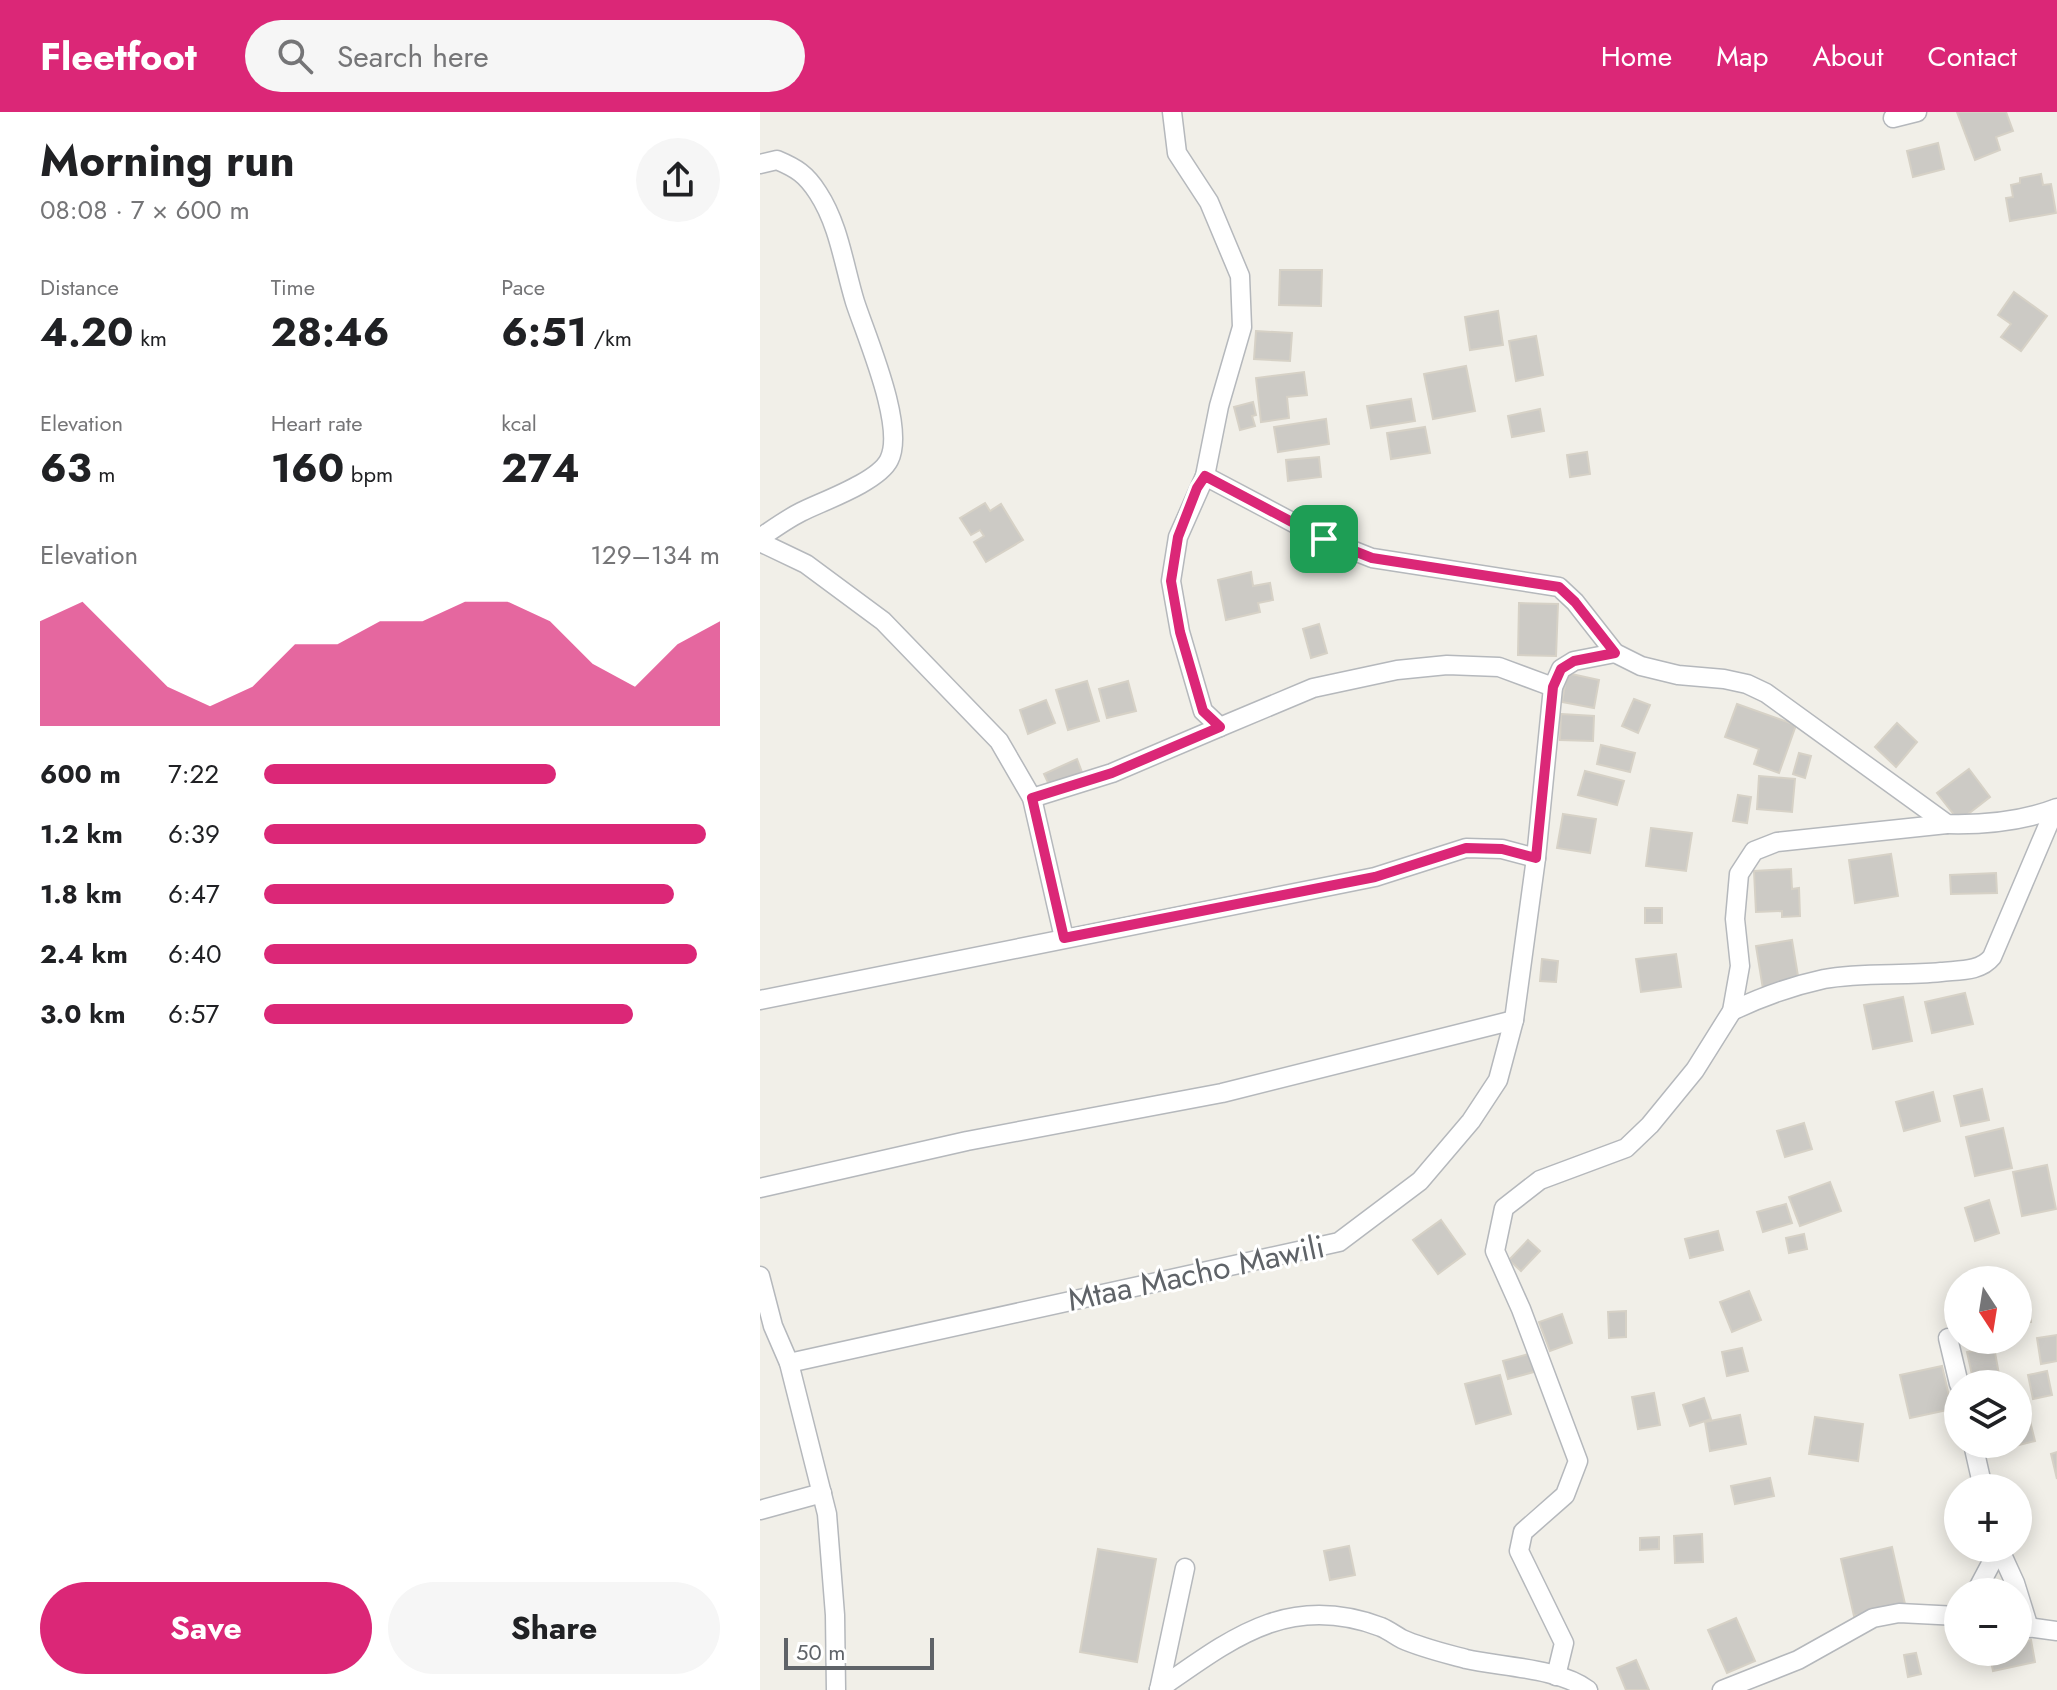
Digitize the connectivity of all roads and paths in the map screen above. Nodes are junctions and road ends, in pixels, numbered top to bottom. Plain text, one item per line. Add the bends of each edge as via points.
1 (1172, 112) edge
2 (1917, 112) edge
3 (1893, 118) dead end
4 (760, 164) edge
5 (1205, 476) junction
6 (760, 540) edge
7 (1615, 653) junction
8 (1553, 687) junction
9 (1220, 727) junction
10 (1032, 798) junction
11 (2056, 808) edge
12 (1947, 824) junction
13 (1536, 858) junction
14 (1064, 938) junction
15 (760, 1000) edge
16 (1732, 1011) junction
17 (1514, 1020) junction
18 (760, 1188) edge
19 (760, 1276) edge
20 (789, 1363) junction
21 (822, 1493) junction
22 (760, 1510) edge
23 (1185, 1568) dead end
24 (1944, 1613) edge
25 (2032, 1628) edge
26 (2057, 1631) edge
27 (1556, 1676) junction
28 (836, 1690) edge
29 (1159, 1690) edge
30 (1588, 1690) edge
31 (1722, 1690) edge

1 - 5 street via 1177,153 1209,202 1240,276 1242,327
2 - 3 street
4 - 6 street via 777,160 800,170 819,194 836,231 883,381 894,440 889,461 875,473
5 - 7 street via 1324,539 1372,558 1559,587
5 - 9 street via 1178,537 1171,581 1203,711
6 - 10 street via 806,564 883,621 999,741
7 - 8 street via 1574,661 1561,669
7 - 12 street via 1641,666 1724,679 1766,693
8 - 9 street via 1499,667 1397,670 1313,688
8 - 13 street, Mtaa Macho Mawili
9 - 10 street via 1112,773
10 - 14 street
11 - 12 street via 1982,825
11 - 16 street via 1986,964 1826,979 1764,995
12 - 16 street via 1777,842 1754,851 1739,874 1735,919 1740,966
13 - 14 street via 1502,849 1466,848 1375,877
13 - 17 street, Mtaa Macho Mawili
14 - 15 street
16 - 27 street via 1695,1070 1626,1148 1540,1180 1504,1208 1495,1251 1578,1461 1565,1495 1523,1532 1519,1551 1564,1643
17 - 18 street via 1222,1093 967,1141
17 - 20 street, Mtaa Macho Mawili via 1498,1080 1471,1121 1420,1181 1339,1242
19 - 20 street
20 - 21 street
21 - 22 street
21 - 28 street via 835,1615
23 - 29 street
24 - 31 street via 1873,1618 1798,1660
25 - 26 street
27 - 29 street via 1428,1650 1381,1627 1320,1615 1254,1627
27 - 30 street

